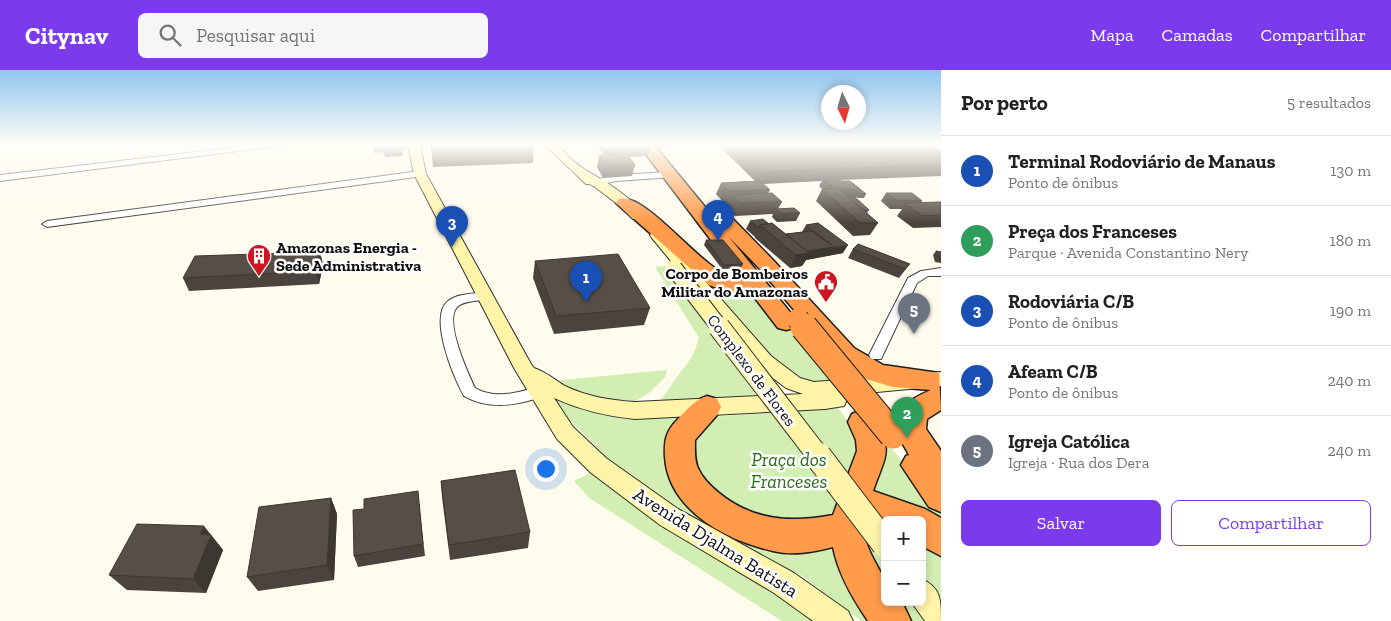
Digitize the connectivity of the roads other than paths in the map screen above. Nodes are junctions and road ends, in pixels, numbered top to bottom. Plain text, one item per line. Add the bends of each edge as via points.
1 (64, 171) edge
2 (419, 171) edge
3 (580, 171) edge
4 (666, 171) edge
5 (682, 171) edge
6 (420, 174) junction
7 (670, 175) junction
8 (0, 178) edge
9 (595, 183) junction
10 (214, 202) joint
11 (625, 203) junction
12 (718, 214) junction
13 (47, 224) dead end
14 (941, 272) edge
15 (756, 284) junction
16 (486, 296) junction
17 (792, 320) junction
18 (876, 355) dead end
19 (764, 361) junction
20 (938, 387) edge
21 (544, 390) junction
22 (747, 404) junction
23 (707, 407) junction
24 (941, 474) edge
25 (941, 497) edge
26 (850, 516) junction
27 (903, 516) edge
28 (926, 528) edge
29 (941, 538) edge
30 (881, 539) edge
31 (926, 598) edge
32 (941, 618) edge
33 (838, 621) edge
34 (892, 621) edge

1 - 8 street
2 - 6 main road, Avenida Djalma Batista
3 - 9 main road
4 - 7 highway
5 - 12 highway
6 - 10 street
6 - 16 main road, Avenida Djalma Batista
7 - 9 street via 616,178
7 - 15 highway
9 - 11 main road
9 - 30 main road, Complexo de Flores, bridge via 674,268
10 - 13 street
11 - 15 highway via 717,280 733,287
11 - 19 main road via 685,267
12 - 17 highway
12 - 20 highway via 845,354 875,372
14 - 18 street via 926,273 912,280
15 - 17 highway
16 - 21 main road, Avenida Djalma Batista via 524,368
16 - 21 street via 454,303 448,314 449,336 469,392 477,398 489,400
17 - 25 highway, bridge via 893,435
17 - 26 highway via 871,440 872,451
19 - 20 main road via 793,383 814,390
19 - 22 main road via 772,389 768,397
20 - 22 main road via 816,402
20 - 24 highway via 913,414 911,429
21 - 23 main road via 582,402 634,412
21 - 33 main road, Avenida Djalma Batista via 565,433 598,465 669,517 784,583
22 - 23 main road
23 - 26 highway via 680,436 680,458 685,477 699,496 722,515 775,535 810,536
26 - 27 highway via 878,507
26 - 34 highway via 853,559 869,590
28 - 29 highway
31 - 32 main road

